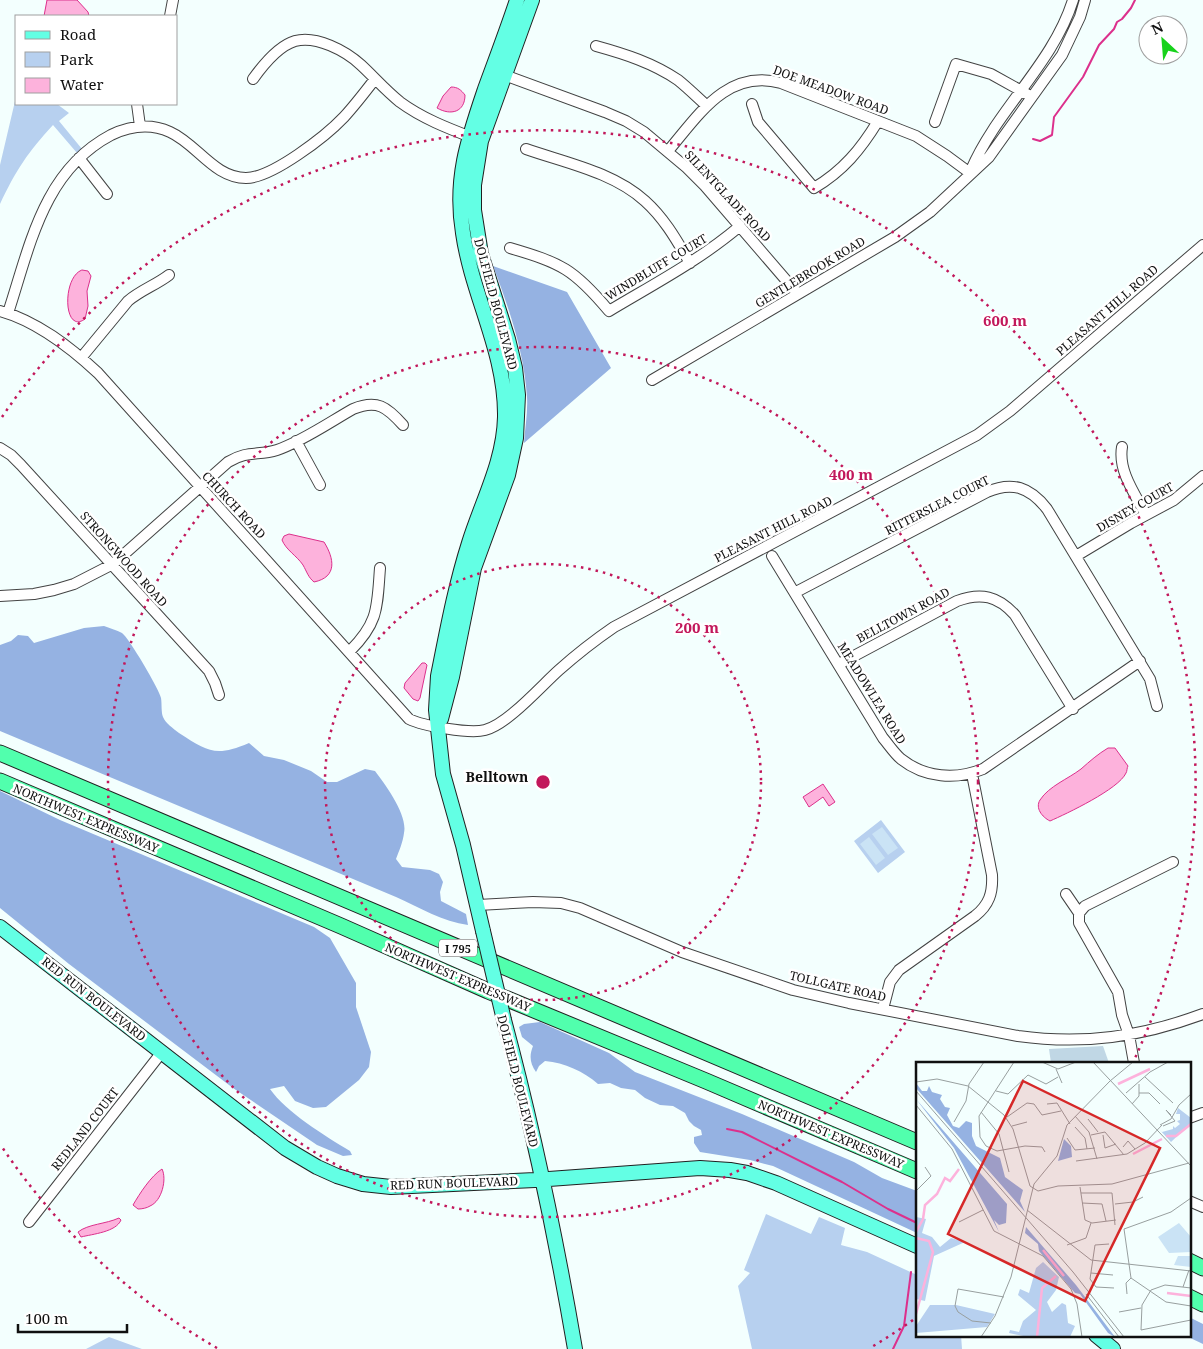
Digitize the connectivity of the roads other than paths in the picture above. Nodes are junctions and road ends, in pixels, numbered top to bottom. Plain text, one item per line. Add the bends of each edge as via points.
1 (172, 0) edge
2 (517, 0) edge
3 (532, 0) edge
4 (1073, 0) edge
5 (1085, 0) edge
6 (170, 15) edge
7 (596, 46) dead end
8 (498, 72) junction
9 (253, 79) dead end
10 (375, 79) junction
11 (1021, 90) junction
12 (1032, 97) junction
13 (752, 104) dead end
14 (137, 105) edge
15 (707, 106) junction
16 (878, 121) junction
17 (935, 122) dead end
18 (140, 126) junction
19 (475, 139) junction
20 (526, 149) dead end
21 (668, 151) junction
22 (79, 158) junction
23 (970, 173) junction
24 (108, 194) dead end
25 (740, 226) junction
26 (1203, 245) edge
27 (510, 248) dead end
28 (690, 263) junction
29 (169, 275) dead end
30 (798, 294) junction
31 (4, 312) edge
32 (81, 358) junction
33 (652, 380) dead end
34 (403, 425) dead end
35 (296, 441) junction
36 (1122, 447) dead end
37 (0, 448) edge
38 (1203, 476) edge
39 (320, 485) dead end
40 (200, 487) junction
41 (1146, 515) junction
42 (772, 556) dead end
43 (1076, 556) junction
44 (113, 564) junction
45 (380, 568) dead end
46 (796, 592) junction
47 (0, 596) edge
48 (350, 651) junction
49 (1140, 662) junction
50 (838, 664) junction
51 (219, 695) dead end
52 (1157, 706) dead end
53 (1073, 709) junction
54 (438, 727) junction
55 (0, 752) edge
56 (972, 774) junction
57 (0, 781) edge
58 (1173, 862) dead end
59 (1066, 894) dead end
60 (478, 905) junction
61 (1079, 913) junction
62 (0, 927) edge
63 (883, 1009) junction
64 (1203, 1014) edge
65 (1129, 1035) junction
66 (162, 1052) junction
67 (1134, 1062) edge
68 (1203, 1112) edge
69 (1190, 1118) edge
70 (916, 1142) edge
71 (916, 1171) edge
72 (541, 1180) junction
73 (1190, 1201) edge
74 (1203, 1207) edge
75 (29, 1222) dead end
76 (916, 1246) edge
77 (1190, 1262) edge
78 (1203, 1268) edge
79 (1190, 1298) edge
80 (1203, 1304) edge
81 (1097, 1336) edge
82 (575, 1349) edge
83 (1114, 1349) edge

1 - 6 street
2 - 8 main road, DOLFIELD BOULEVARD
3 - 8 main road, DOLFIELD BOULEVARD
4 - 11 street, GENTLEBROOK ROAD via 1061,31
5 - 12 street, GENTLEBROOK ROAD via 1062,55
7 - 15 street via 658,68 679,81
8 - 19 main road, DOLFIELD BOULEVARD
8 - 21 street, SILENTGLADE ROAD via 626,121
9 - 10 street via 286,45 303,40 347,54
10 - 18 street via 333,128 275,169 256,177 228,175 183,139 156,127
10 - 19 street via 411,109
11 - 12 street
11 - 17 street via 990,74 956,64
11 - 23 street, GENTLEBROOK ROAD via 980,150
12 - 23 street, GENTLEBROOK ROAD via 989,157
13 - 16 street via 758,122 814,188 849,162
14 - 18 street
15 - 16 street, DOE MEADOW ROAD via 732,86 762,79 781,83
15 - 21 street, DOE MEADOW ROAD
16 - 23 street, DOE MEADOW ROAD via 931,145
18 - 22 street via 117,132
19 - 54 main road, DOLFIELD BOULEVARD via 476,229 515,368 518,419 508,475 474,568 446,704
20 - 28 street via 598,174 631,190 661,217
21 - 25 street, SILENTGLADE ROAD
22 - 24 street
22 - 31 street via 56,185 44,206
23 - 30 street, GENTLEBROOK ROAD via 948,197 914,224
25 - 28 street, WINDBLUFF COURT
25 - 30 street, SILENTGLADE ROAD
26 - 54 street, PLEASANT HILL ROAD via 977,435 614,627 494,726 477,731
27 - 28 street, WINDBLUFF COURT via 546,258 573,273 609,311
29 - 32 street via 128,300
30 - 33 street, GENTLEBROOK ROAD
31 - 32 street, CHURCH ROAD via 39,328
32 - 40 street, CHURCH ROAD via 113,389
34 - 35 street via 384,408 364,405
35 - 39 street
35 - 40 street via 278,450 237,457
36 - 41 street via 1122,468
37 - 44 street, STRONGWOOD ROAD via 21,465
38 - 41 street, DISNEY COURT via 1174,500
40 - 44 street
40 - 48 street, CHURCH ROAD
41 - 43 street, DISNEY COURT
42 - 46 street, MEADOWLEA ROAD
43 - 46 street, RITTERSLEA COURT via 1041,501 1027,490 1004,486 986,492
43 - 49 street, RITTERSLEA COURT
44 - 47 street via 74,584 54,590
44 - 51 street, STRONGWOOD ROAD via 208,671
45 - 48 street via 375,616 363,638
46 - 50 street, MEADOWLEA ROAD
48 - 54 street, CHURCH ROAD via 409,719
49 - 52 street, RITTERSLEA COURT via 1150,679
49 - 53 street, MEADOWLEA ROAD
50 - 53 street, BELLTOWN ROAD via 957,601 986,597 1006,605 1015,615
50 - 56 street, MEADOWLEA ROAD via 883,738 900,758 934,775
53 - 56 street, MEADOWLEA ROAD
54 - 60 main road, DOLFIELD BOULEVARD via 443,774
55 - 70 highway, NORTHWEST EXPRESSWAY / I 795
56 - 63 street via 992,875 991,897 983,911 899,970 890,982
57 - 71 highway, NORTHWEST EXPRESSWAY / I 795
58 - 61 street via 1085,906
59 - 61 street
60 - 63 street, TOLLGATE ROAD via 561,903 751,976 823,998
60 - 72 main road, DOLFIELD BOULEVARD, bridge
61 - 65 street via 1079,924 1118,992
62 - 66 main road, RED RUN BOULEVARD
63 - 65 street, TOLLGATE ROAD via 1043,1039 1081,1040
64 - 65 street, TOLLGATE ROAD
65 - 67 street
66 - 72 main road, RED RUN BOULEVARD via 285,1148 337,1176 363,1184 391,1187
66 - 75 street, REDLAND COURT
68 - 69 street
72 - 76 main road, RED RUN BOULEVARD via 700,1168 730,1170 776,1183
72 - 82 main road, DOLFIELD BOULEVARD via 549,1207
73 - 74 street
77 - 78 highway
79 - 80 highway
81 - 83 main road

